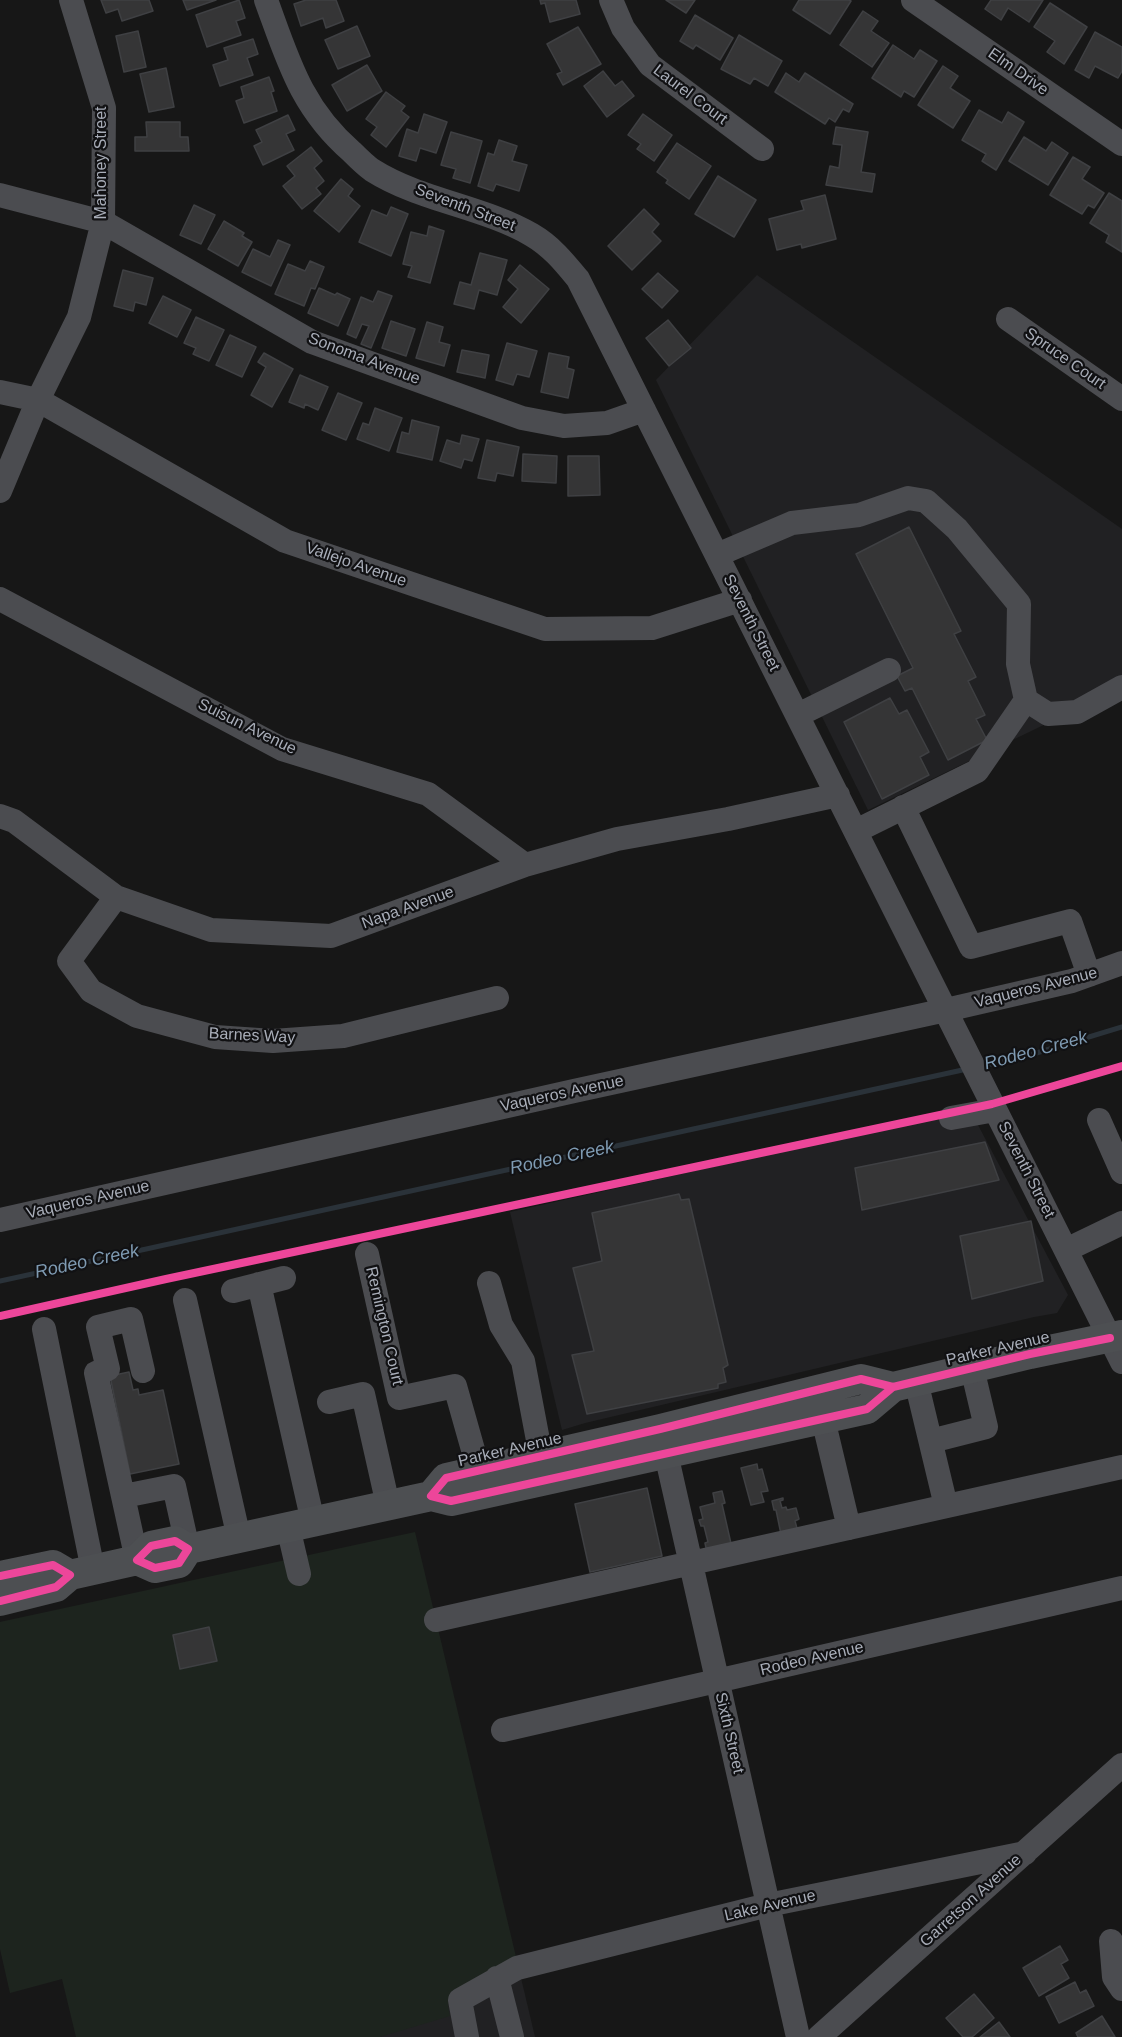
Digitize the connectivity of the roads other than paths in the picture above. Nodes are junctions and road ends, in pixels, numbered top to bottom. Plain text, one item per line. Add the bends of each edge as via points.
1 (70, 0) edge
2 (266, 0) edge
3 (611, 0) edge
4 (914, 0) edge
5 (1122, 144) edge
6 (762, 150) dead end
7 (0, 195) edge
8 (103, 222) junction
9 (1008, 319) dead end
10 (0, 392) edge
11 (1122, 399) edge
12 (38, 400) junction
13 (644, 410) junction
14 (0, 491) edge
15 (717, 555) junction
16 (0, 599) edge
17 (740, 600) junction
18 (889, 670) dead end
19 (1122, 687) edge
20 (1026, 699) junction
21 (798, 715) junction
22 (838, 795) junction
23 (903, 807) junction
24 (0, 816) edge
25 (856, 831) junction
26 (525, 865) junction
27 (116, 897) junction
28 (1122, 963) edge
29 (1089, 975) junction
30 (496, 998) dead end
31 (946, 1010) junction
32 (991, 1100) junction
33 (951, 1118) dead end
34 (1098, 1120) dead end
35 (1122, 1172) edge
36 (0, 1220) edge
37 (1122, 1223) edge
38 (1066, 1250) junction
39 (368, 1254) dead end
40 (284, 1278) dead end
41 (489, 1283) dead end
42 (260, 1284) junction
43 (233, 1291) dead end
44 (185, 1300) dead end
45 (44, 1329) dead end
46 (1118, 1345) edge
47 (972, 1368) junction
48 (143, 1371) dead end
49 (904, 1384) junction
50 (397, 1387) junction
51 (363, 1394) junction
52 (329, 1402) dead end
53 (823, 1419) junction
54 (663, 1441) junction
55 (931, 1441) junction
56 (541, 1456) junction
57 (1122, 1467) edge
58 (479, 1471) junction
59 (124, 1496) junction
60 (431, 1496) junction
61 (388, 1505) junction
62 (946, 1506) junction
63 (301, 1524) junction
64 (849, 1528) junction
65 (239, 1538) junction
66 (188, 1549) junction
67 (136, 1560) junction
68 (691, 1563) junction
69 (81, 1573) junction
70 (299, 1574) dead end
71 (0, 1576) edge
72 (1122, 1588) edge
73 (0, 1601) edge
74 (436, 1620) dead end
75 (718, 1681) junction
76 (503, 1730) dead end
77 (1122, 1765) edge
78 (1024, 1852) junction
79 (768, 1905) junction
80 (1111, 1941) dead end
81 (507, 1973) junction
82 (1122, 1989) edge
83 (467, 2037) edge
84 (512, 2037) edge
85 (798, 2037) edge
86 (819, 2037) edge

1 - 8 street, Mahoney Street via 104,108
2 - 13 street, Seventh Street via 291,70 312,110 339,141 372,170 412,189 503,221 557,254 578,279
3 - 6 street, Laurel Court via 623,28 650,65
4 - 5 street, Elm Drive
7 - 8 street, Sonoma Avenue
8 - 12 street, Mahoney Street via 79,317
8 - 13 street, Sonoma Avenue via 312,342 522,418 564,426 607,423
9 - 11 street, Spruce Court
10 - 12 street, Vallejo Avenue
12 - 14 street, Mahoney Street
12 - 17 street, Vallejo Avenue via 285,541 545,629 652,628
13 - 15 street, Seventh Street
15 - 17 street, Seventh Street
15 - 20 street via 792,523 859,516 908,498 926,501 957,529 1019,604 1018,663
16 - 26 street, Suisun Avenue via 282,749 428,794
17 - 21 street, Seventh Street
18 - 21 street
19 - 20 street via 1077,712 1048,714
20 - 23 street via 977,771
21 - 22 street, Seventh Street
22 - 25 street, Seventh Street
22 - 26 street, Napa Avenue via 617,840
23 - 25 street
23 - 29 street via 971,947 1070,921
24 - 27 street, Napa Avenue via 14,821
25 - 31 street, Seventh Street
26 - 27 street, Napa Avenue via 331,936 211,930
27 - 30 street, Barnes Way via 69,961 91,991 137,1016 215,1037 273,1041 343,1036
28 - 29 street, Vaqueros Avenue
29 - 31 street, Vaqueros Avenue
31 - 32 street, Seventh Street
31 - 36 street, Vaqueros Avenue
32 - 33 street
32 - 38 street, Seventh Street
34 - 35 street
37 - 38 street
38 - 46 street, Seventh Street
39 - 50 street, Remington Court
40 - 42 street
41 - 56 street via 501,1325 523,1361
42 - 43 street
42 - 63 street
44 - 65 street
45 - 69 street
46 - 47 main road, Parker Avenue via 1030,1354
47 - 49 main road, Parker Avenue
47 - 55 street via 986,1427
48 - 59 street via 131,1319 98,1327 108,1369 96,1373
49 - 53 main road, Parker Avenue via 867,1409
49 - 54 main road, Parker Avenue via 861,1379
49 - 55 street
50 - 51 street
50 - 58 street, Remington Court via 399,1398 454,1386
51 - 52 street
51 - 61 street
53 - 54 main road, Parker Avenue
53 - 64 street
54 - 56 main road, Parker Avenue
54 - 60 main road, Parker Avenue via 451,1501
54 - 68 street, Sixth Street
55 - 62 street
56 - 58 main road, Parker Avenue
57 - 62 street
58 - 60 main road, Parker Avenue via 446,1478
59 - 66 street via 174,1486
59 - 67 street
60 - 61 main road, Parker Avenue
61 - 63 main road, Parker Avenue
62 - 64 street
63 - 65 main road, Parker Avenue
63 - 70 street
64 - 68 street
65 - 66 main road, Parker Avenue
66 - 67 main road, Parker Avenue via 179,1563 155,1568
67 - 69 main road, Parker Avenue
68 - 74 street
68 - 75 street, Sixth Street
69 - 71 main road, Parker Avenue via 53,1565
69 - 73 main road, Parker Avenue via 56,1587
72 - 75 street, Rodeo Avenue
75 - 76 street, Rodeo Avenue
75 - 79 street, Sixth Street
77 - 78 street, Garretson Avenue
78 - 79 street, Lake Avenue
78 - 86 street, Garretson Avenue
79 - 81 street, Lake Avenue
79 - 85 street, Sixth Street
80 - 82 street via 1114,1977
81 - 83 street, Lake Avenue via 460,2000
81 - 84 street

